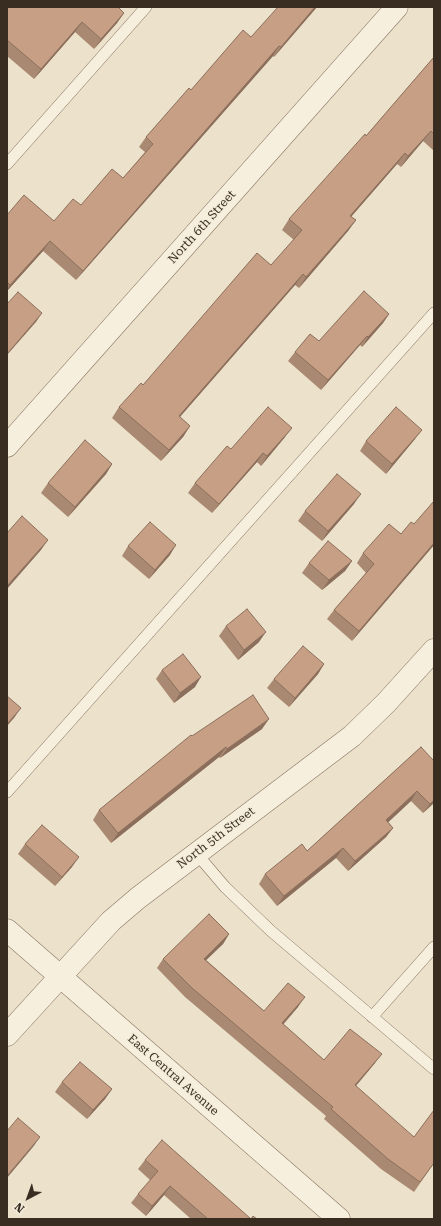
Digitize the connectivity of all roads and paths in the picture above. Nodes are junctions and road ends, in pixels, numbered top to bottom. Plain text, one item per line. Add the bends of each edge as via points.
1 (146, 7) edge
2 (397, 7) edge
3 (7, 164) edge
4 (434, 313) edge
5 (7, 446) edge
6 (434, 650) edge
7 (7, 792) edge
8 (196, 853) junction
9 (7, 930) edge
10 (434, 947) edge
11 (59, 976) junction
12 (372, 1017) junction
13 (7, 1035) edge
14 (434, 1069) edge
15 (339, 1219) edge

1 - 3 lane
2 - 5 street, North 6th Street
4 - 7 lane
6 - 8 street, North 5th Street via 381,709 352,736
8 - 11 street, North 5th Street via 111,921
8 - 12 lane via 248,910
9 - 11 street, East Central Avenue
10 - 12 lane
11 - 13 street, North 5th Street
11 - 15 street, East Central Avenue
12 - 14 lane

